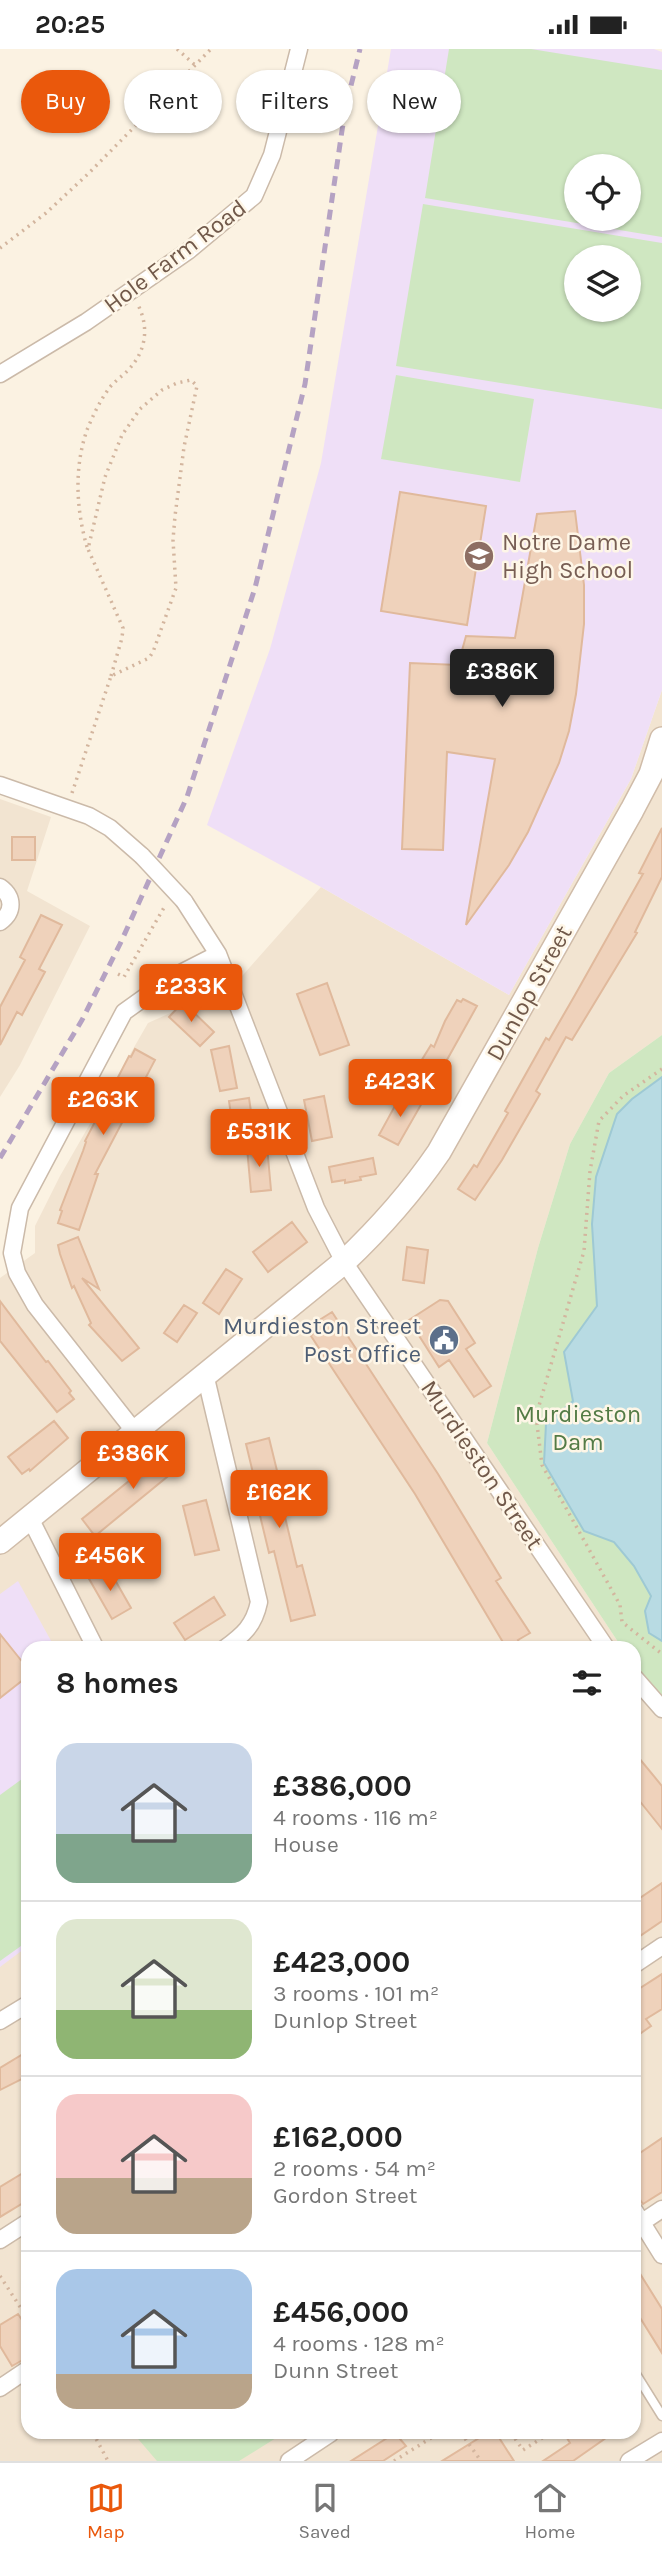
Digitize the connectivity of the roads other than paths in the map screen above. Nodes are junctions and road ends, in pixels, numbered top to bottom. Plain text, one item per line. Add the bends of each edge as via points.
1 (299, 49) edge
2 (0, 374) edge
3 (662, 739) edge
4 (657, 776) edge
5 (0, 785) edge
6 (0, 887) edge
7 (0, 922) edge
8 (218, 954) junction
9 (344, 1262) junction
10 (205, 1374) junction
11 (135, 1432) junction
12 (30, 1518) junction
13 (2, 1537) edge
14 (92, 1641) edge
15 (235, 1641) edge
16 (601, 1641) edge
17 (641, 1685) edge
18 (662, 1709) edge
19 (662, 1947) edge
20 (641, 1960) edge
21 (21, 2008) edge
22 (0, 2021) edge
23 (662, 2209) edge
24 (641, 2218) edge
25 (21, 2226) edge
26 (641, 2227) edge
27 (0, 2240) edge
28 (662, 2255) edge
29 (21, 2374) edge
30 (641, 2382) edge
31 (0, 2388) edge
32 (662, 2416) edge
33 (322, 2439) edge
34 (662, 2441) edge
35 (289, 2461) edge
36 (629, 2461) edge

1 - 2 street, Hole Farm Road via 272,155 254,196 188,251 86,322
3 - 4 main road, Dunlop Street
4 - 9 main road, Dunlop Street via 439,1152 378,1230
5 - 8 street, Murdieston Street, bridge via 89,815 110,828 179,895
6 - 7 street via 11,902 9,913
8 - 9 street, Murdieston Street via 316,1208
8 - 11 street via 173,977 124,1012 20,1208 12,1253 35,1305
9 - 10 main road, Dunlop Street
9 - 16 street, Murdieston Street
10 - 11 main road, Dunlop Street
10 - 15 street via 259,1602 256,1618
11 - 12 main road, Dunlop Street
12 - 13 main road, Dunlop Street
12 - 14 street
17 - 18 street
19 - 20 street
21 - 22 street
23 - 24 street
25 - 27 street
26 - 28 street
29 - 31 street
30 - 32 lane
33 - 35 street
34 - 36 street

